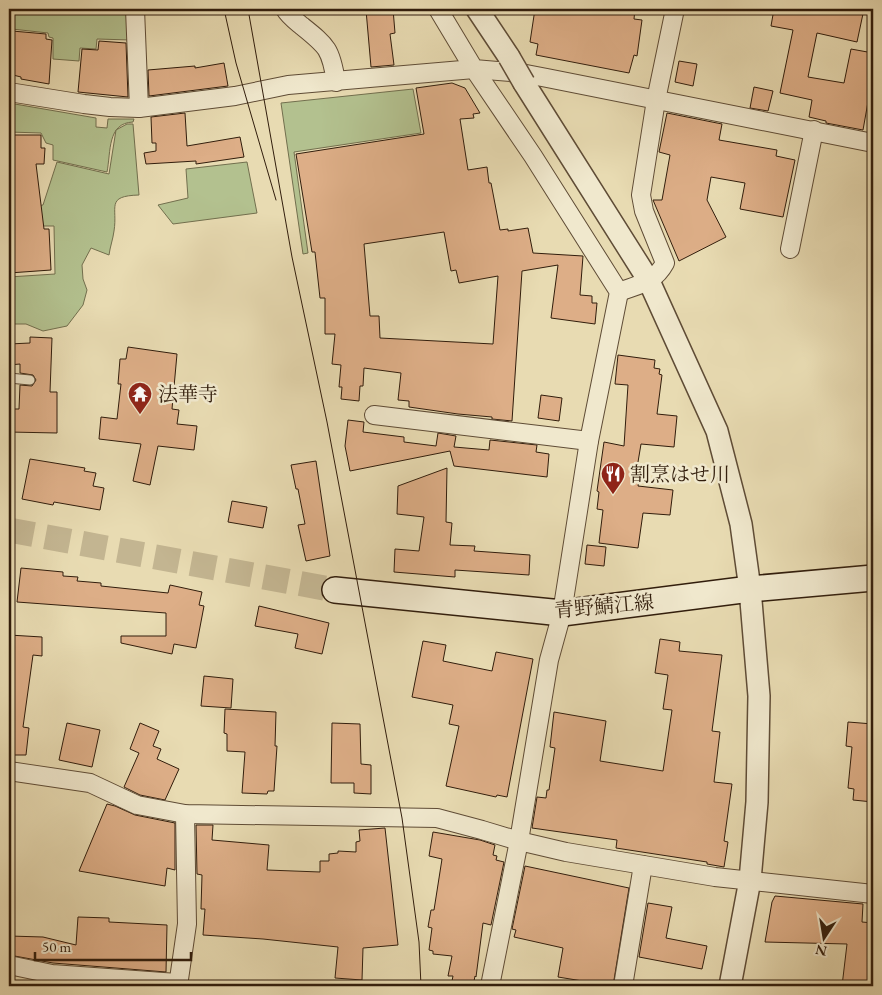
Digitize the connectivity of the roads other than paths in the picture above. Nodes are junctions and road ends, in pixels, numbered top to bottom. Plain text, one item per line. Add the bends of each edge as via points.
1 (135, 9) edge
2 (285, 9) edge
3 (438, 9) edge
4 (477, 9) edge
5 (673, 9) edge
6 (474, 69) junction
7 (336, 82) junction
8 (9, 92) edge
9 (656, 100) junction
10 (139, 108) junction
11 (814, 130) junction
12 (873, 142) edge
13 (790, 249) dead end
14 (650, 281) junction
15 (619, 292) junction
16 (9, 378) edge
17 (30, 380) dead end
18 (374, 415) dead end
19 (590, 441) junction
20 (873, 578) edge
21 (750, 589) junction
22 (335, 590) tunnel mouth
23 (562, 613) junction
24 (9, 771) edge
25 (185, 814) junction
26 (519, 841) junction
27 (643, 865) junction
28 (750, 880) junction
29 (873, 894) edge
30 (9, 965) edge
31 (178, 984) edge
32 (490, 986) edge
33 (623, 986) edge
34 (730, 986) edge

1 - 10 street
2 - 7 street via 327,48 332,57
3 - 6 street
4 - 14 street, bridge
5 - 9 street
6 - 7 street
6 - 9 street via 521,73
6 - 15 street
7 - 10 street
8 - 10 street via 84,104
9 - 11 street
9 - 14 street via 641,202 665,263
11 - 12 street
11 - 13 street
14 - 15 street
14 - 21 street via 717,431 741,524
15 - 19 street
16 - 17 lane
18 - 19 street
19 - 23 street
20 - 21 main road, 青野鯖江線
21 - 23 main road, 青野鯖江線
21 - 28 street via 760,696 757,802
22 - 23 main road, 青野鯖江線
23 - 26 street via 549,660
24 - 25 street via 90,782 137,805
25 - 26 street via 437,818
25 - 31 street via 187,924
26 - 27 street
26 - 32 street
27 - 28 street
27 - 33 street
28 - 29 street
28 - 34 street
30 - 31 street via 52,974

